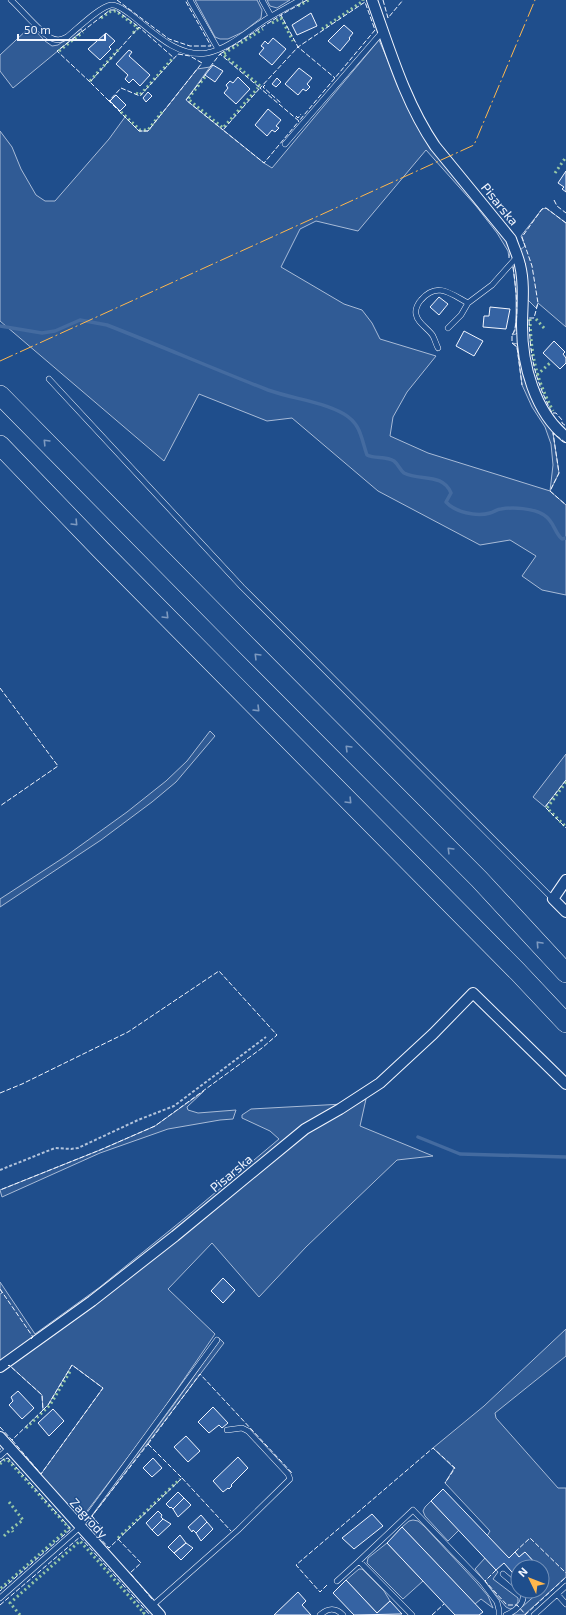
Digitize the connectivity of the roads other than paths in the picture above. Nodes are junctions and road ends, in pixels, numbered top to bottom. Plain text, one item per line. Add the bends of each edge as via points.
1 (11, 0) edge
2 (190, 0) edge
3 (262, 0) edge
4 (300, 0) edge
5 (372, 0) edge
6 (271, 16) junction
7 (383, 31) junction
8 (218, 49) junction
9 (285, 144) dead end
10 (518, 256) junction
11 (468, 304) junction
12 (448, 328) dead end
13 (438, 348) dead end
14 (49, 379) dead end
15 (0, 395) edge
16 (566, 436) edge
17 (0, 445) edge
18 (566, 880) edge
19 (553, 898) junction
20 (566, 912) edge
21 (566, 973) edge
22 (566, 1023) edge
23 (566, 1084) edge
24 (217, 1340) dead end
25 (0, 1367) edge
26 (228, 1430) dead end
27 (0, 1437) edge
28 (10, 1448) junction
29 (0, 1456) edge
30 (80, 1527) junction
31 (359, 1561) junction
32 (503, 1574) dead end
33 (510, 1580) edge
34 (337, 1581) dead end
35 (566, 1586) edge
36 (557, 1594) junction
37 (0, 1598) edge
38 (523, 1599) edge
39 (566, 1604) edge
40 (152, 1607) junction
41 (160, 1615) edge
42 (320, 1615) edge
43 (343, 1615) edge
44 (412, 1615) edge
45 (499, 1615) edge
46 (506, 1615) edge
47 (534, 1615) edge

1 - 8 lane via 46,35 56,40 67,37 101,9 112,5 127,12 163,40 182,51 206,53
2 - 8 lane
3 - 6 lane
4 - 6 lane
5 - 7 street, Pisarska
6 - 8 lane
7 - 9 lane
7 - 10 street, Pisarska via 409,100 426,132 500,224 511,239
10 - 11 lane via 492,285
10 - 16 street, Pisarska via 522,276 522,343 530,377 536,396 549,418
11 - 12 lane
11 - 13 lane via 441,290 429,292 419,302 415,314 432,335
14 - 19 lane via 242,587
21 -> 15 highway via 479,879
17 -> 22 highway
18 - 19 street
19 - 20 street
23 - 25 street, Pisarska via 473,993 380,1083 305,1129 92,1301
24 - 30 lane
26 - 40 lane via 242,1428 248,1431 288,1474 290,1480
27 - 28 street, Zagrody
28 - 29 lane
28 - 30 street, Zagrody
30 - 37 lane
30 - 40 street, Zagrody
31 - 34 lane
31 - 44 lane
31 - 45 lane via 413,1510 482,1582 497,1602
32 - 33 lane
35 - 36 lane
36 - 39 lane
36 - 47 lane
38 - 46 lane via 518,1607
40 - 41 street, Zagrody
42 - 43 lane via 331,1608

